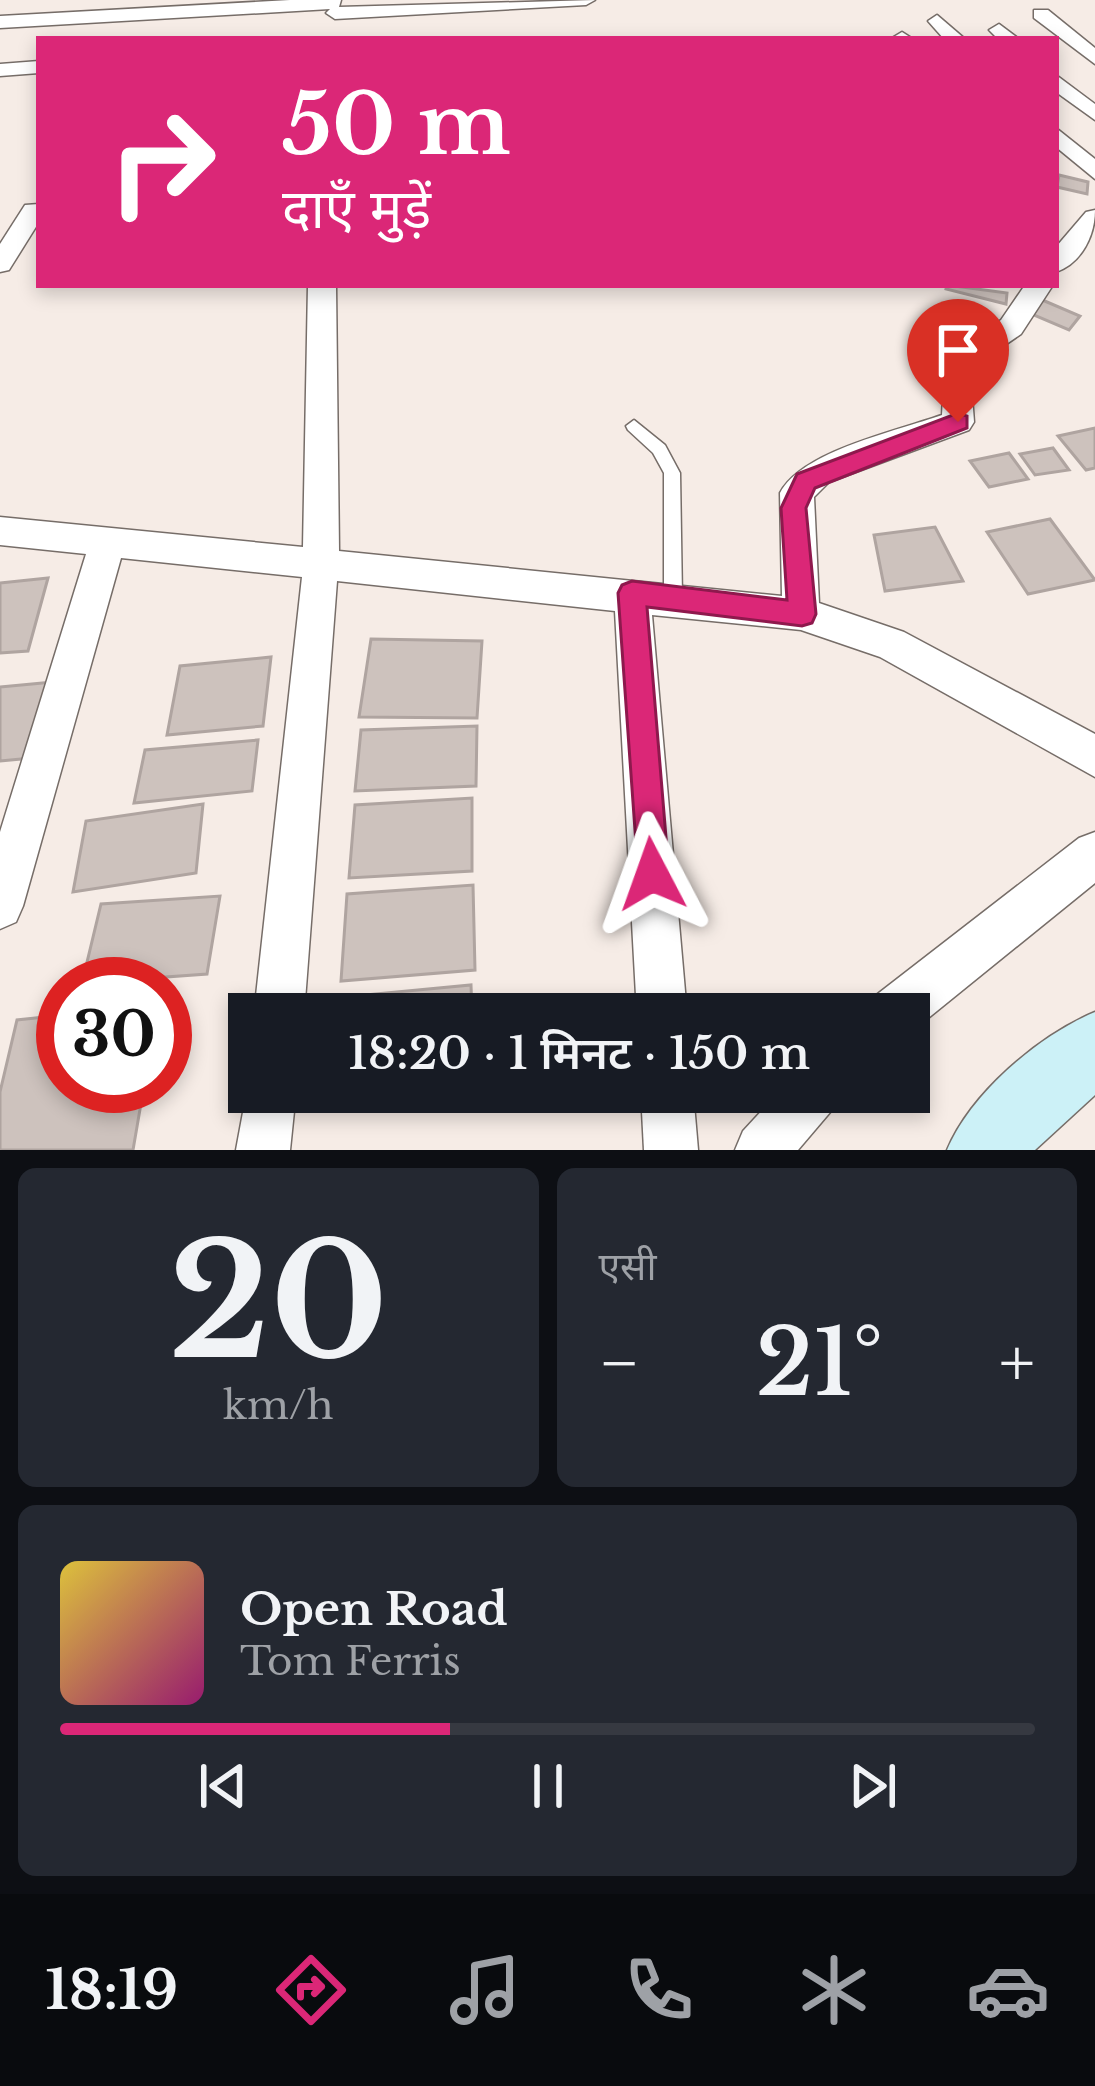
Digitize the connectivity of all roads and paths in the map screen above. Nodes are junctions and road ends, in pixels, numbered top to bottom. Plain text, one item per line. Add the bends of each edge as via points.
1 (586, 0) edge
2 (334, 5) edge
3 (1040, 14) dead end
4 (937, 21) dead end
5 (0, 22) edge
6 (331, 36) edge
7 (952, 36) edge
8 (1095, 58) edge
9 (36, 67) edge
10 (0, 70) edge
11 (1059, 84) edge
12 (1094, 114) edge
13 (1059, 118) edge
14 (1059, 139) edge
15 (1095, 172) edge
16 (34, 210) dead end
17 (1095, 217) edge
18 (1059, 259) edge
19 (0, 264) edge
20 (322, 288) edge
21 (1030, 288) edge
22 (634, 426) dead end
23 (0, 531) edge
24 (106, 544) junction
25 (321, 564) junction
26 (652, 596) junction
27 (802, 614) junction
28 (1095, 756) edge
29 (1095, 854) edge
30 (0, 907) edge
31 (281, 993) edge
32 (661, 993) edge
33 (920, 993) edge
34 (1095, 1048) edge
35 (267, 1113) edge
36 (668, 1113) edge
37 (795, 1113) edge
38 (263, 1150) edge
39 (671, 1150) edge
40 (762, 1150) edge
41 (985, 1150) edge

1 - 2 street
2 - 5 street
2 - 6 street
3 - 8 street
4 - 7 street
9 - 10 street
11 - 12 street
12 - 13 street
14 - 15 street
16 - 19 street
17 - 18 street
20 - 25 street
21 - 27 street via 1011,327 955,364 958,422 818,473 797,493
22 - 26 lane via 672,473
23 - 24 street
24 - 25 street
24 - 30 street
25 - 26 street
25 - 31 street
26 - 27 street
26 - 32 street
27 - 28 street via 891,644
29 - 33 street
34 - 41 street
35 - 38 street
36 - 39 street
37 - 40 street

